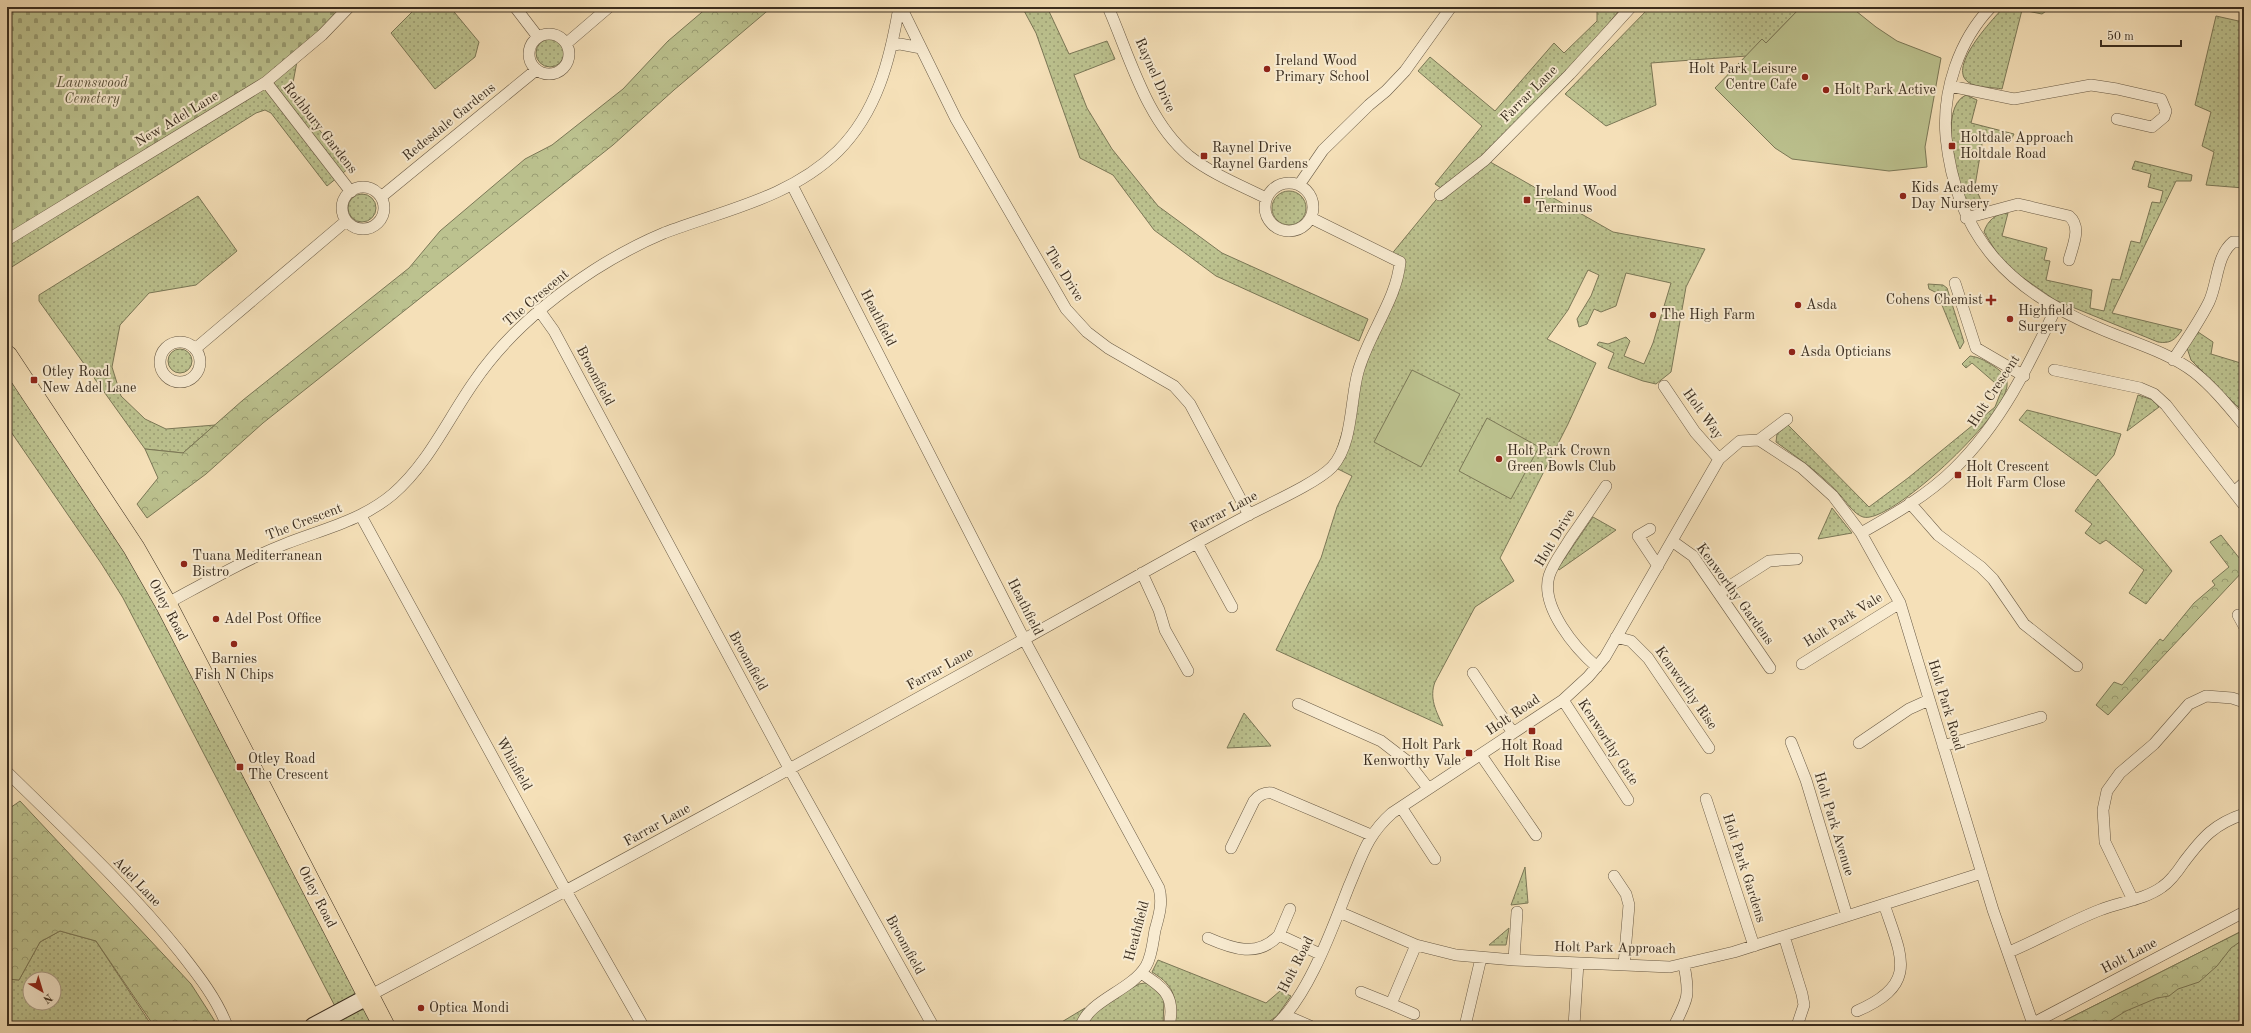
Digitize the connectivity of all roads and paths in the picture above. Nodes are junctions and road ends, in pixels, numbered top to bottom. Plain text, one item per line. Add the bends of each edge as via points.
1 (349, 7) edge
2 (515, 7) edge
3 (609, 7) edge
4 (900, 7) edge
5 (1108, 7) edge
6 (1451, 7) edge
7 (1631, 7) edge
8 (1991, 7) edge
9 (538, 37) junction
10 (567, 43) junction
11 (891, 46) junction
12 (921, 48) junction
13 (536, 70) junction
14 (266, 82) junction
15 (1950, 86) junction
16 (2117, 119) dead end
17 (792, 185) junction
18 (1299, 185) junction
19 (351, 192) junction
20 (1440, 195) dead end
21 (380, 197) junction
22 (1266, 198) junction
23 (1311, 218) junction
24 (1966, 218) junction
25 (346, 221) junction
26 (7, 240) edge
27 (2244, 242) edge
28 (2069, 260) dead end
29 (1955, 283) dead end
30 (2056, 308) junction
31 (539, 310) junction
32 (195, 348) dead end
33 (7, 356) edge
34 (2173, 360) junction
35 (2054, 370) dead end
36 (2024, 376) junction
37 (1664, 386) dead end
38 (1787, 419) dead end
39 (2244, 425) edge
40 (1759, 440) junction
41 (1719, 459) junction
42 (2244, 483) edge
43 (1606, 486) dead end
44 (2234, 492) junction
45 (1910, 503) junction
46 (2244, 505) edge
47 (1249, 515) junction
48 (361, 516) junction
49 (1650, 529) dead end
50 (1861, 533) junction
51 (1672, 541) junction
52 (1197, 543) junction
53 (1797, 559) dead end
54 (1658, 566) junction
55 (1142, 573) junction
56 (1719, 593) junction
57 (1900, 603) junction
58 (166, 604) junction
59 (1232, 607) dead end
60 (2238, 615) dead end
61 (2244, 626) edge
62 (1616, 637) junction
63 (1024, 639) junction
64 (1802, 664) dead end
65 (2077, 666) dead end
66 (1597, 667) junction
67 (1770, 668) dead end
68 (1188, 671) dead end
69 (1474, 673) dead end
70 (1563, 700) junction
71 (1929, 700) junction
72 (2244, 702) edge
73 (1298, 704) dead end
74 (2041, 717) dead end
75 (1513, 733) junction
76 (1790, 742) dead end
77 (1859, 743) dead end
78 (1943, 746) junction
79 (1709, 748) dead end
80 (1481, 755) junction
81 (790, 770) junction
82 (7, 772) edge
83 (1428, 788) junction
84 (1706, 799) dead end
85 (1628, 800) dead end
86 (1401, 807) junction
87 (2244, 814) edge
88 (1371, 835) junction
89 (1536, 836) dead end
90 (1230, 848) dead end
91 (1435, 859) dead end
92 (1982, 873) junction
93 (1614, 876) dead end
94 (566, 891) junction
95 (2133, 900) junction
96 (1884, 904) junction
97 (1290, 909) dead end
98 (1338, 912) junction
99 (1518, 912) dead end
100 (2244, 912) edge
101 (1847, 916) junction
102 (1279, 935) junction
103 (1784, 936) junction
104 (1208, 938) dead end
105 (1416, 945) junction
106 (1754, 946) junction
107 (2009, 952) junction
108 (1320, 954) junction
109 (1481, 958) junction
110 (1514, 960) junction
111 (1578, 963) junction
112 (1624, 964) junction
113 (1684, 964) junction
114 (1141, 973) junction
115 (1362, 992) dead end
116 (368, 996) junction
117 (1391, 1004) junction
118 (1857, 1011) dead end
119 (1414, 1014) dead end
120 (1287, 1016) junction
121 (2031, 1025) edge
122 (227, 1026) edge
123 (313, 1026) edge
124 (384, 1026) edge
125 (643, 1026) edge
126 (933, 1026) edge
127 (1081, 1026) edge
128 (1169, 1026) edge
129 (1275, 1026) edge
130 (1310, 1026) edge
131 (1465, 1026) edge
132 (1574, 1026) edge
133 (1674, 1026) edge
134 (1797, 1026) edge

1 - 14 street, New Adel Lane via 322,35
2 - 9 street
3 - 10 street
4 - 11 street, The Crescent
4 - 12 street, The Drive
5 - 22 street, Raynel Drive via 1139,82 1162,126 1190,156 1226,179
6 - 18 street via 1405,71 1323,150
7 - 20 street, Farrar Lane via 1570,74 1485,160
8 - 15 street via 1977,22 1960,55
9 - 10 street via 554,34
9 - 13 street via 529,49 529,58
10 - 13 street via 570,50 569,59 560,71 547,74
11 - 12 street via 900,44
11 - 17 street, The Crescent via 879,89 865,118 838,151
12 - 47 street, The Drive via 956,119 1066,309 1087,332 1108,348 1174,386 1190,404
13 - 21 street, Redesdale Gardens
14 - 19 street, Rothbury Gardens
14 - 26 street, New Adel Lane
15 - 16 street via 2014,99 2091,85 2161,99 2164,104 2164,117 2152,127
15 - 24 street via 1945,115 1948,155 1956,192
17 - 31 street, The Crescent via 767,198 662,234 625,252 594,270
17 - 63 street, Heathfield
18 - 22 street via 1284,184 1276,187
18 - 23 street via 1310,196 1313,210
19 - 21 street via 361,188 371,189
19 - 25 street via 345,198 342,208
21 - 25 street via 384,212 381,219 372,227 359,229
22 - 23 street via 1266,215 1276,228 1283,231 1295,230
23 - 47 street, Farrar Lane via 1400,262 1399,274 1370,336 1358,371 1346,441 1332,466 1302,487
24 - 28 street via 2018,204 2068,216 2074,220 2076,232
24 - 30 street via 1974,233 2009,276
25 - 32 street
27 - 34 street via 2233,242 2227,247 2209,302
29 - 36 street via 1976,348
30 - 34 street
30 - 36 street, Holt Crescent
31 - 48 street, The Crescent via 506,342 476,380 416,472 392,495
31 - 81 street, Broomfield via 554,331
33 - 58 highway, Otley Road via 134,548
34 - 39 street via 2194,372
35 - 44 street via 2140,388 2154,394 2166,405
36 - 45 street, Holt Crescent via 1990,429 1953,470
37 - 41 street, Holt Way via 1695,432
38 - 40 street
40 - 41 street, Holt Road via 1740,441
40 - 50 street, Holt Park Road via 1802,468 1833,496
41 - 51 street, Holt Road
42 - 44 street
43 - 66 street, Holt Drive via 1555,563 1548,578 1548,593 1559,622 1585,657
44 - 46 street
45 - 50 street, Holt Crescent
45 - 65 street via 1938,535 1993,579 2024,624
47 - 52 street, Farrar Lane
48 - 58 street, The Crescent via 243,562
48 - 94 street, Whinfield
49 - 54 street via 1638,536
50 - 57 street, Holt Park Road
51 - 54 street, Holt Road
51 - 56 street, Kenworthy Gardens via 1693,556
52 - 55 street, Farrar Lane
52 - 59 street
53 - 56 street via 1768,561
54 - 62 street, Holt Road
55 - 63 street, Farrar Lane
55 - 68 street via 1165,630
56 - 67 street, Kenworthy Gardens
57 - 64 street, Holt Park Vale
57 - 71 street, Holt Park Road
58 - 116 highway, Otley Road
60 - 61 street
62 - 66 street, Holt Road
62 - 79 street, Kenworthy Rise via 1631,641 1648,658
63 - 81 street, Farrar Lane
63 - 114 street, Heathfield via 1159,888 1161,905 1147,964
66 - 70 street, Holt Road
69 - 75 street
70 - 75 street, Holt Road
70 - 85 street, Kenworthy Gate
71 - 77 street via 1909,709
71 - 78 street, Holt Park Road
72 - 95 street via 2232,698 2206,696 2189,704 2154,744 2120,774 2107,791 2103,810 2105,842
73 - 83 street via 1381,741 1407,761
74 - 78 street
75 - 80 street, Holt Road
76 - 101 street, Holt Park Avenue via 1806,780
78 - 92 street, Holt Park Road
80 - 83 street, Holt Road
80 - 89 street
81 - 94 street, Farrar Lane
81 - 126 street, Broomfield
82 - 122 street, Adel Lane via 114,878 162,930 195,971 222,1011
83 - 86 street, Holt Road
84 - 106 street, Holt Park Gardens
86 - 88 street, Holt Road
86 - 91 street
87 - 95 street via 2223,821 2210,831 2163,887
88 - 90 street via 1272,793 1266,793 1257,797
88 - 98 street, Holt Road
92 - 96 street, Holt Park Approach
92 - 107 street, Holt Park Road
93 - 112 street via 1628,899
94 - 116 street, Farrar Lane
94 - 125 street, Whinfield
95 - 107 street via 2086,916
96 - 101 street, Holt Park Approach
96 - 118 street via 1900,952 1900,973 1890,992 1883,999
97 - 102 street
98 - 105 street, Holt Park Approach
98 - 108 street, Holt Road
99 - 110 street
100 - 121 street, Holt Lane
101 - 103 street, Holt Park Approach
102 - 104 street via 1264,946 1249,950 1230,947
102 - 108 street
103 - 106 street, Holt Park Approach
103 - 134 street via 1804,1005
105 - 109 street, Holt Park Approach
105 - 117 street
106 - 113 street, Holt Park Approach
107 - 121 street, Holt Park Road
108 - 120 street, Holt Road
109 - 110 street, Holt Park Approach
109 - 131 street
110 - 111 street, Holt Park Approach
111 - 112 street, Holt Park Approach
111 - 132 street
112 - 113 street, Holt Park Approach via 1670,967
113 - 133 street via 1688,994 1686,1004
114 - 127 street, Heathfield via 1122,990 1089,1012
114 - 128 street via 1160,985 1168,995 1171,1007
115 - 117 street
116 - 123 street
116 - 124 highway, Otley Road
117 - 119 street
120 - 129 street
120 - 130 street

